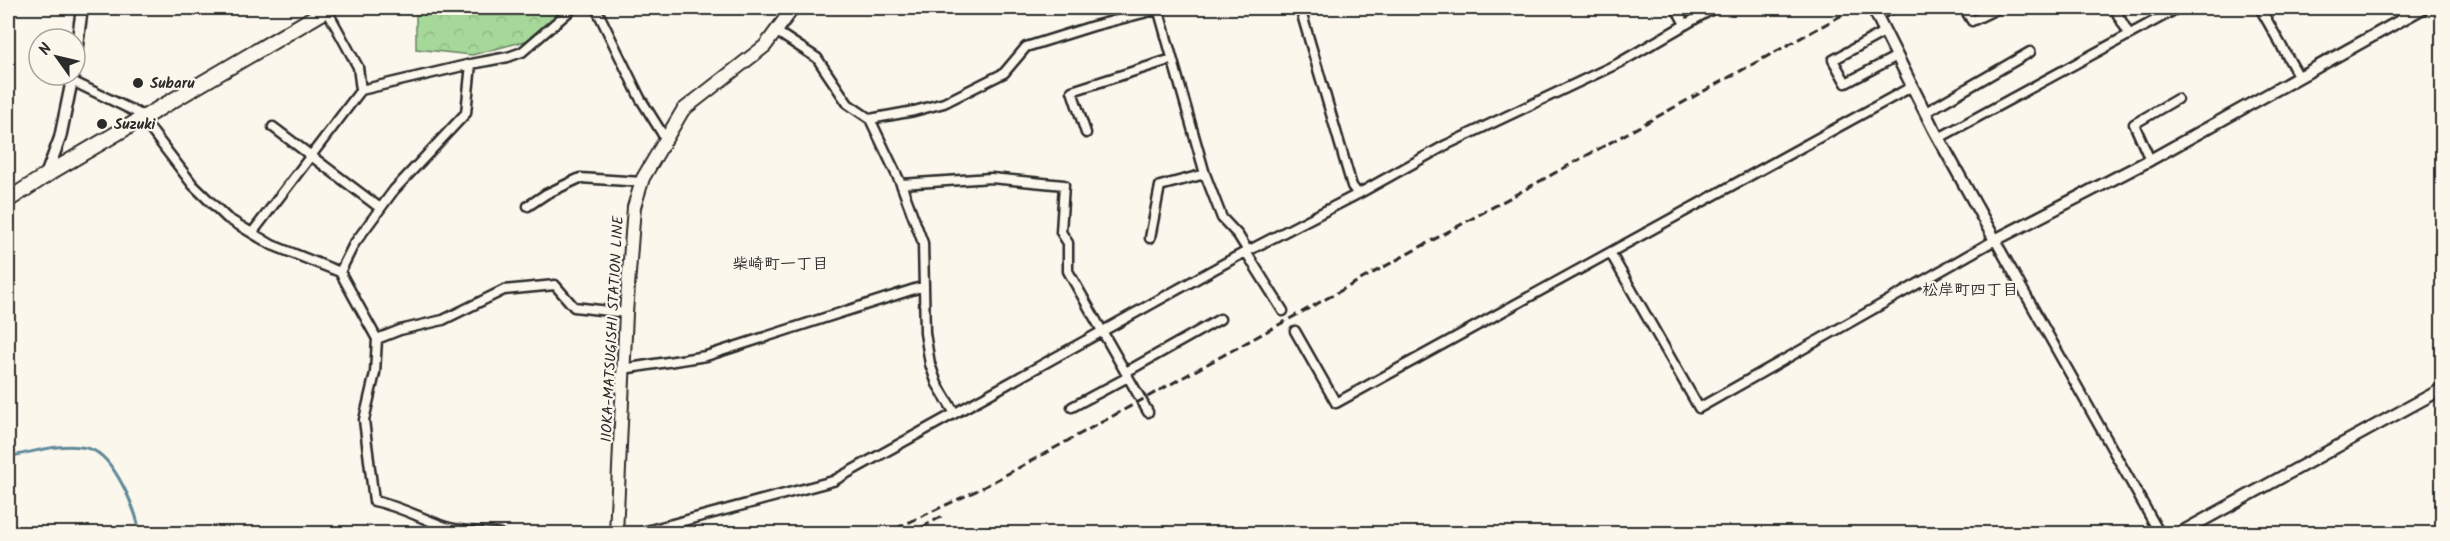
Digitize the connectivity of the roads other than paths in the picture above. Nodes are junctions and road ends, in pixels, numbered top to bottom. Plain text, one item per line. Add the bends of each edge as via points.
1 (82, 8) edge
2 (326, 8) edge
3 (573, 8) edge
4 (596, 8) edge
5 (793, 8) edge
6 (1159, 8) edge
7 (1300, 8) edge
8 (1676, 8) edge
9 (1714, 8) edge
10 (1893, 8) edge
11 (1964, 8) edge
12 (1999, 8) edge
13 (2114, 8) edge
14 (2178, 8) edge
15 (2260, 8) edge
16 (2423, 8) edge
17 (1876, 11) edge
18 (2402, 12) edge
19 (1685, 24) junction
20 (79, 27) edge
21 (777, 32) junction
22 (1884, 32) junction
23 (2129, 34) junction
24 (2030, 52) dead end
25 (1897, 56) junction
26 (1172, 58) junction
27 (471, 64) junction
28 (2299, 77) junction
29 (87, 86) edge
30 (1913, 86) junction
31 (71, 87) edge
32 (361, 90) junction
33 (2177, 99) dead end
34 (1926, 112) junction
35 (142, 118) junction
36 (870, 119) junction
37 (273, 128) dead end
38 (1086, 133) dead end
39 (665, 138) junction
40 (1939, 138) junction
41 (311, 156) junction
42 (2150, 160) junction
43 (1205, 174) junction
44 (46, 175) junction
45 (642, 182) junction
46 (901, 184) junction
47 (1358, 194) junction
48 (8, 200) edge
49 (528, 206) dead end
50 (380, 208) junction
51 (252, 233) junction
52 (1150, 238) dead end
53 (1995, 240) junction
54 (1247, 252) junction
55 (1611, 254) junction
56 (340, 272) junction
57 (924, 286) junction
58 (1283, 311) dead end
59 (626, 313) junction
60 (1220, 319) dead end
61 (1102, 330) junction
62 (1296, 331) dead end
63 (377, 339) junction
64 (623, 369) junction
65 (1127, 374) junction
66 (2442, 389) edge
67 (1072, 407) dead end
68 (954, 412) junction
69 (1148, 412) dead end
70 (500, 534) edge
71 (616, 534) edge
72 (635, 534) edge
73 (2160, 534) edge
74 (2178, 534) edge

1 - 20 street
2 - 32 street via 358,67
2 - 35 highway
3 - 27 street via 522,52
4 - 39 street via 640,98
5 - 21 main road, IIOKA-MATSUGISHI STATION LINE
6 - 26 street
6 - 36 street via 1026,47 1004,73 944,102
7 - 47 street via 1352,186
8 - 19 street
9 - 19 street
10 - 17 street
11 - 12 street via 1972,21
13 - 23 street
14 - 23 street
15 - 28 street
16 - 18 street
17 - 22 street
18 - 28 street
19 - 47 street via 1619,63 1446,145
21 - 36 street via 817,58 848,104
21 - 39 main road, IIOKA-MATSUGISHI STATION LINE via 754,56 689,104
22 - 25 street
22 - 25 street via 1833,60 1846,83
23 - 40 street
24 - 34 street
25 - 30 street
26 - 38 street via 1072,91
26 - 43 street
27 - 32 street
27 - 50 street via 466,113
28 - 42 street
29 - 35 street
30 - 34 street
30 - 55 street
31 - 44 street via 60,138
32 - 41 street
33 - 42 street via 2134,124
34 - 40 street
35 - 44 highway
35 - 51 street via 193,185 226,218
36 - 46 street
37 - 41 street
39 - 45 main road, IIOKA-MATSUGISHI STATION LINE
40 - 53 street
41 - 50 street
41 - 51 street
42 - 53 street
43 - 52 street via 1160,186
43 - 54 street via 1222,218
44 - 48 highway
45 - 49 street via 580,178
45 - 59 main road, IIOKA-MATSUGISHI STATION LINE via 634,207
46 - 57 street via 923,243
46 - 61 street via 991,178 1064,184 1061,232 1068,243 1068,271
47 - 54 street
50 - 56 street
51 - 56 street
53 - 55 street via 1699,408
53 - 73 street
54 - 58 street
54 - 61 street
55 - 62 street via 1336,403
56 - 63 street
57 - 64 street via 706,356
57 - 68 street via 930,364
59 - 63 street via 574,307 555,285 543,284 504,290 443,320
59 - 64 main road, IIOKA-MATSUGISHI STATION LINE
60 - 65 street
61 - 65 street
61 - 68 street
63 - 70 street via 375,373 364,420 374,501 461,531
64 - 71 main road, IIOKA-MATSUGISHI STATION LINE
65 - 67 street
65 - 69 street
66 - 74 street
68 - 72 street via 833,481

